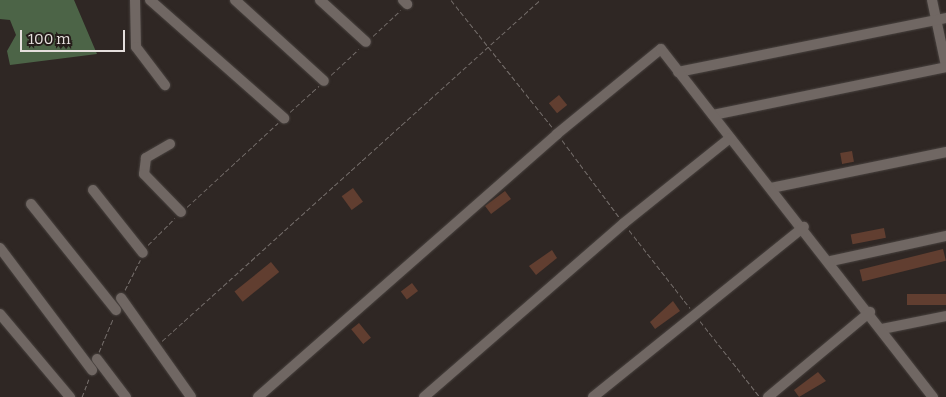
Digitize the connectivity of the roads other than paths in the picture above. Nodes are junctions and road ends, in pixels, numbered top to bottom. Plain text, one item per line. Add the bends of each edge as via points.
1 (135, 0) edge
2 (150, 0) edge
3 (235, 0) edge
4 (320, 0) edge
5 (932, 0) edge
6 (941, 19) edge
7 (366, 42) dead end
8 (946, 67) edge
9 (678, 72) junction
10 (324, 81) dead end
11 (165, 85) dead end
12 (712, 116) junction
13 (284, 118) dead end
14 (730, 138) junction
15 (170, 144) dead end
16 (946, 152) edge
17 (771, 188) junction
18 (93, 190) dead end
19 (31, 204) dead end
20 (181, 212) road end
21 (804, 227) junction
22 (946, 236) edge
23 (0, 248) edge
24 (143, 253) road end
25 (831, 261) junction
26 (120, 298) road end
27 (116, 310) road end
28 (870, 312) junction
29 (0, 314) edge
30 (946, 316) edge
31 (882, 329) junction
32 (97, 359) road end
33 (92, 370) road end
34 (70, 397) edge
35 (126, 397) edge
36 (191, 397) edge
37 (258, 397) edge
38 (424, 397) edge
39 (593, 397) edge
40 (768, 397) edge
41 (933, 397) edge

1 - 11 street via 136,47
2 - 13 street
3 - 10 street
4 - 7 street
5 - 6 street
6 - 8 street
6 - 9 street
8 - 12 street
9 - 12 street
9 - 37 street via 661,49 557,134
12 - 14 street
14 - 17 street
14 - 38 street via 624,223
15 - 20 street via 146,158 144,174
16 - 17 street
17 - 21 street
18 - 24 street
19 - 27 street
21 - 25 street
21 - 39 street
22 - 25 street
23 - 33 street
25 - 28 street
26 - 36 street
28 - 31 street
28 - 40 street
29 - 34 street
30 - 31 street
31 - 41 street
32 - 35 street

